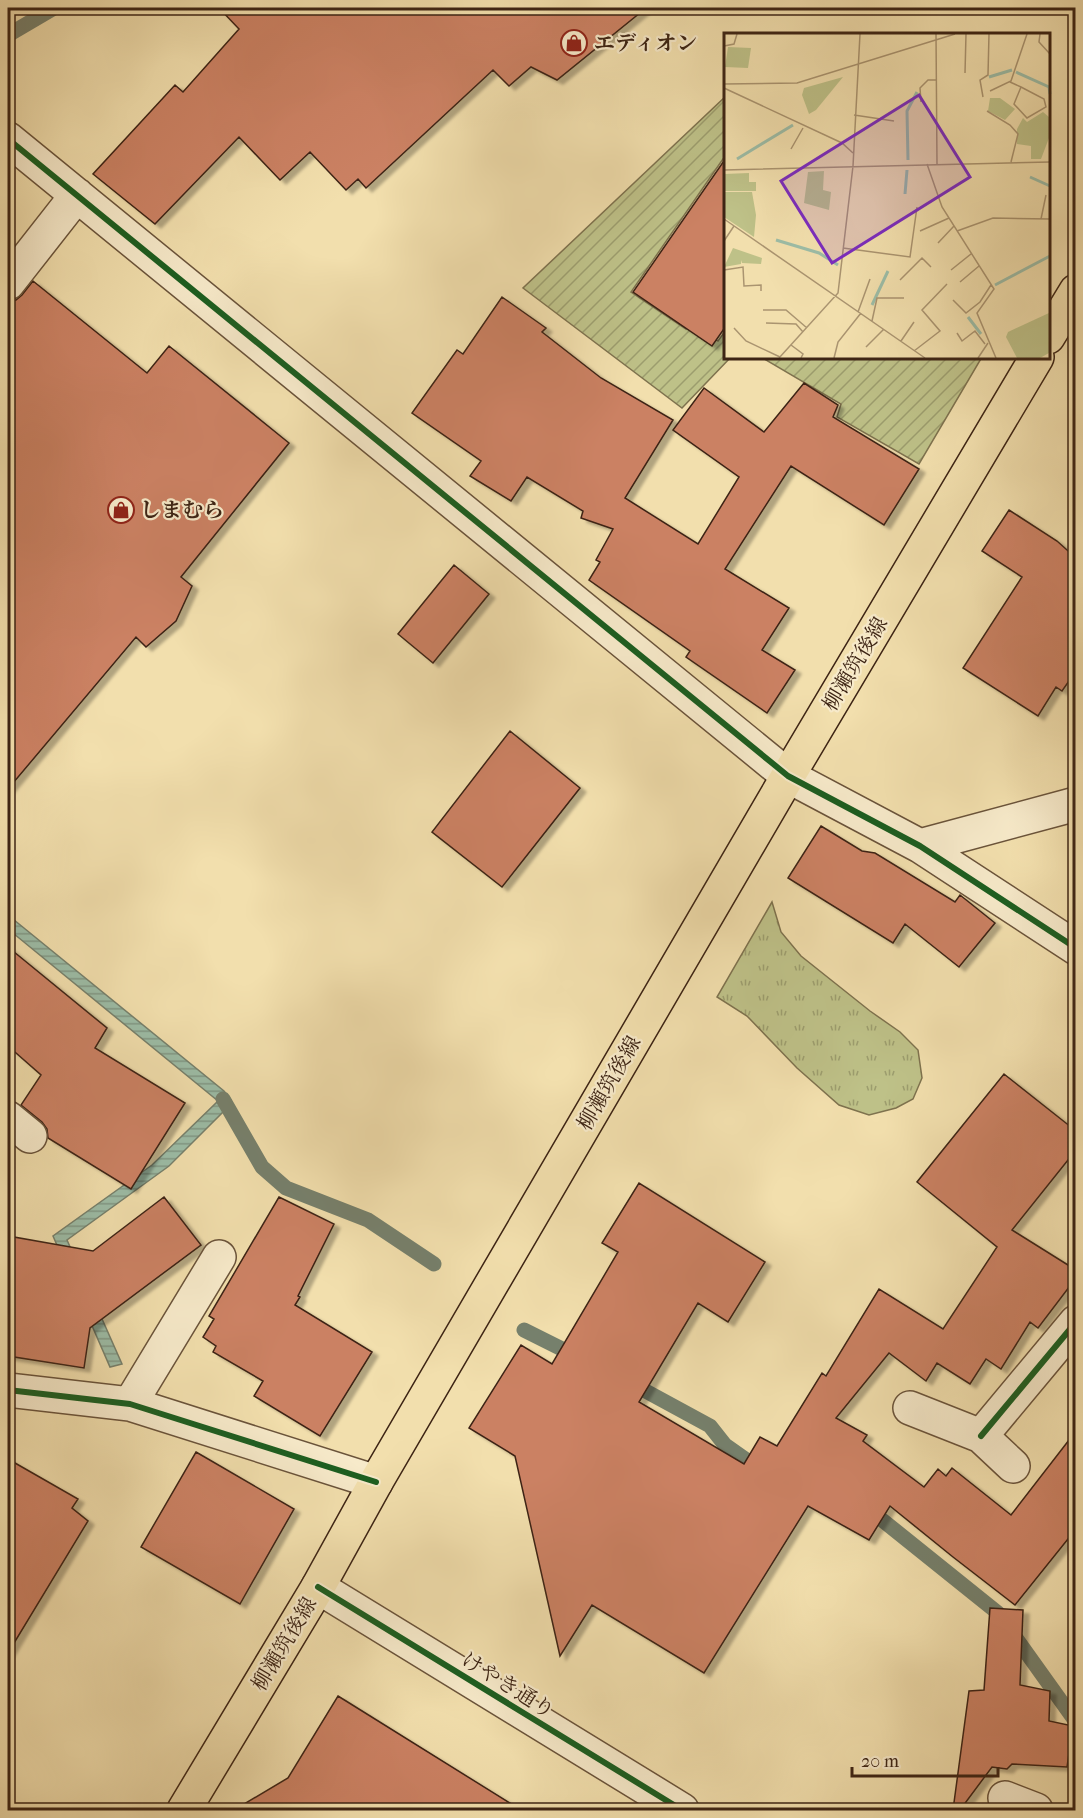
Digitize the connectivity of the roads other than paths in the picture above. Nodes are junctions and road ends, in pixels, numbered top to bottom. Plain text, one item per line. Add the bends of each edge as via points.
1 (8, 139) edge
2 (76, 195) junction
3 (8, 283) edge
4 (1076, 291) edge
5 (1050, 334) edge
6 (1035, 358) edge
7 (788, 776) junction
8 (1076, 804) edge
9 (920, 846) junction
10 (1076, 948) edge
11 (219, 1257) dead end
12 (1076, 1322) edge
13 (8, 1390) edge
14 (130, 1404) junction
15 (910, 1408) dead end
16 (981, 1436) junction
17 (1013, 1467) dead end
18 (376, 1482) junction
19 (318, 1587) junction
20 (1005, 1798) dead end
21 (184, 1810) edge
22 (682, 1810) edge
23 (1036, 1810) edge

1 - 2 street
2 - 3 street
2 - 7 street
4 - 5 main road
6 - 7 main road, 柳瀬筑後線
7 - 9 street
7 - 18 main road, 柳瀬筑後線
8 - 9 street
9 - 10 street
11 - 14 street
12 - 16 street
13 - 14 street
14 - 18 street
15 - 16 street
16 - 17 street
18 - 19 main road, 柳瀬筑後線
19 - 21 main road, 柳瀬筑後線
19 - 22 street, けやき通り
20 - 23 street

